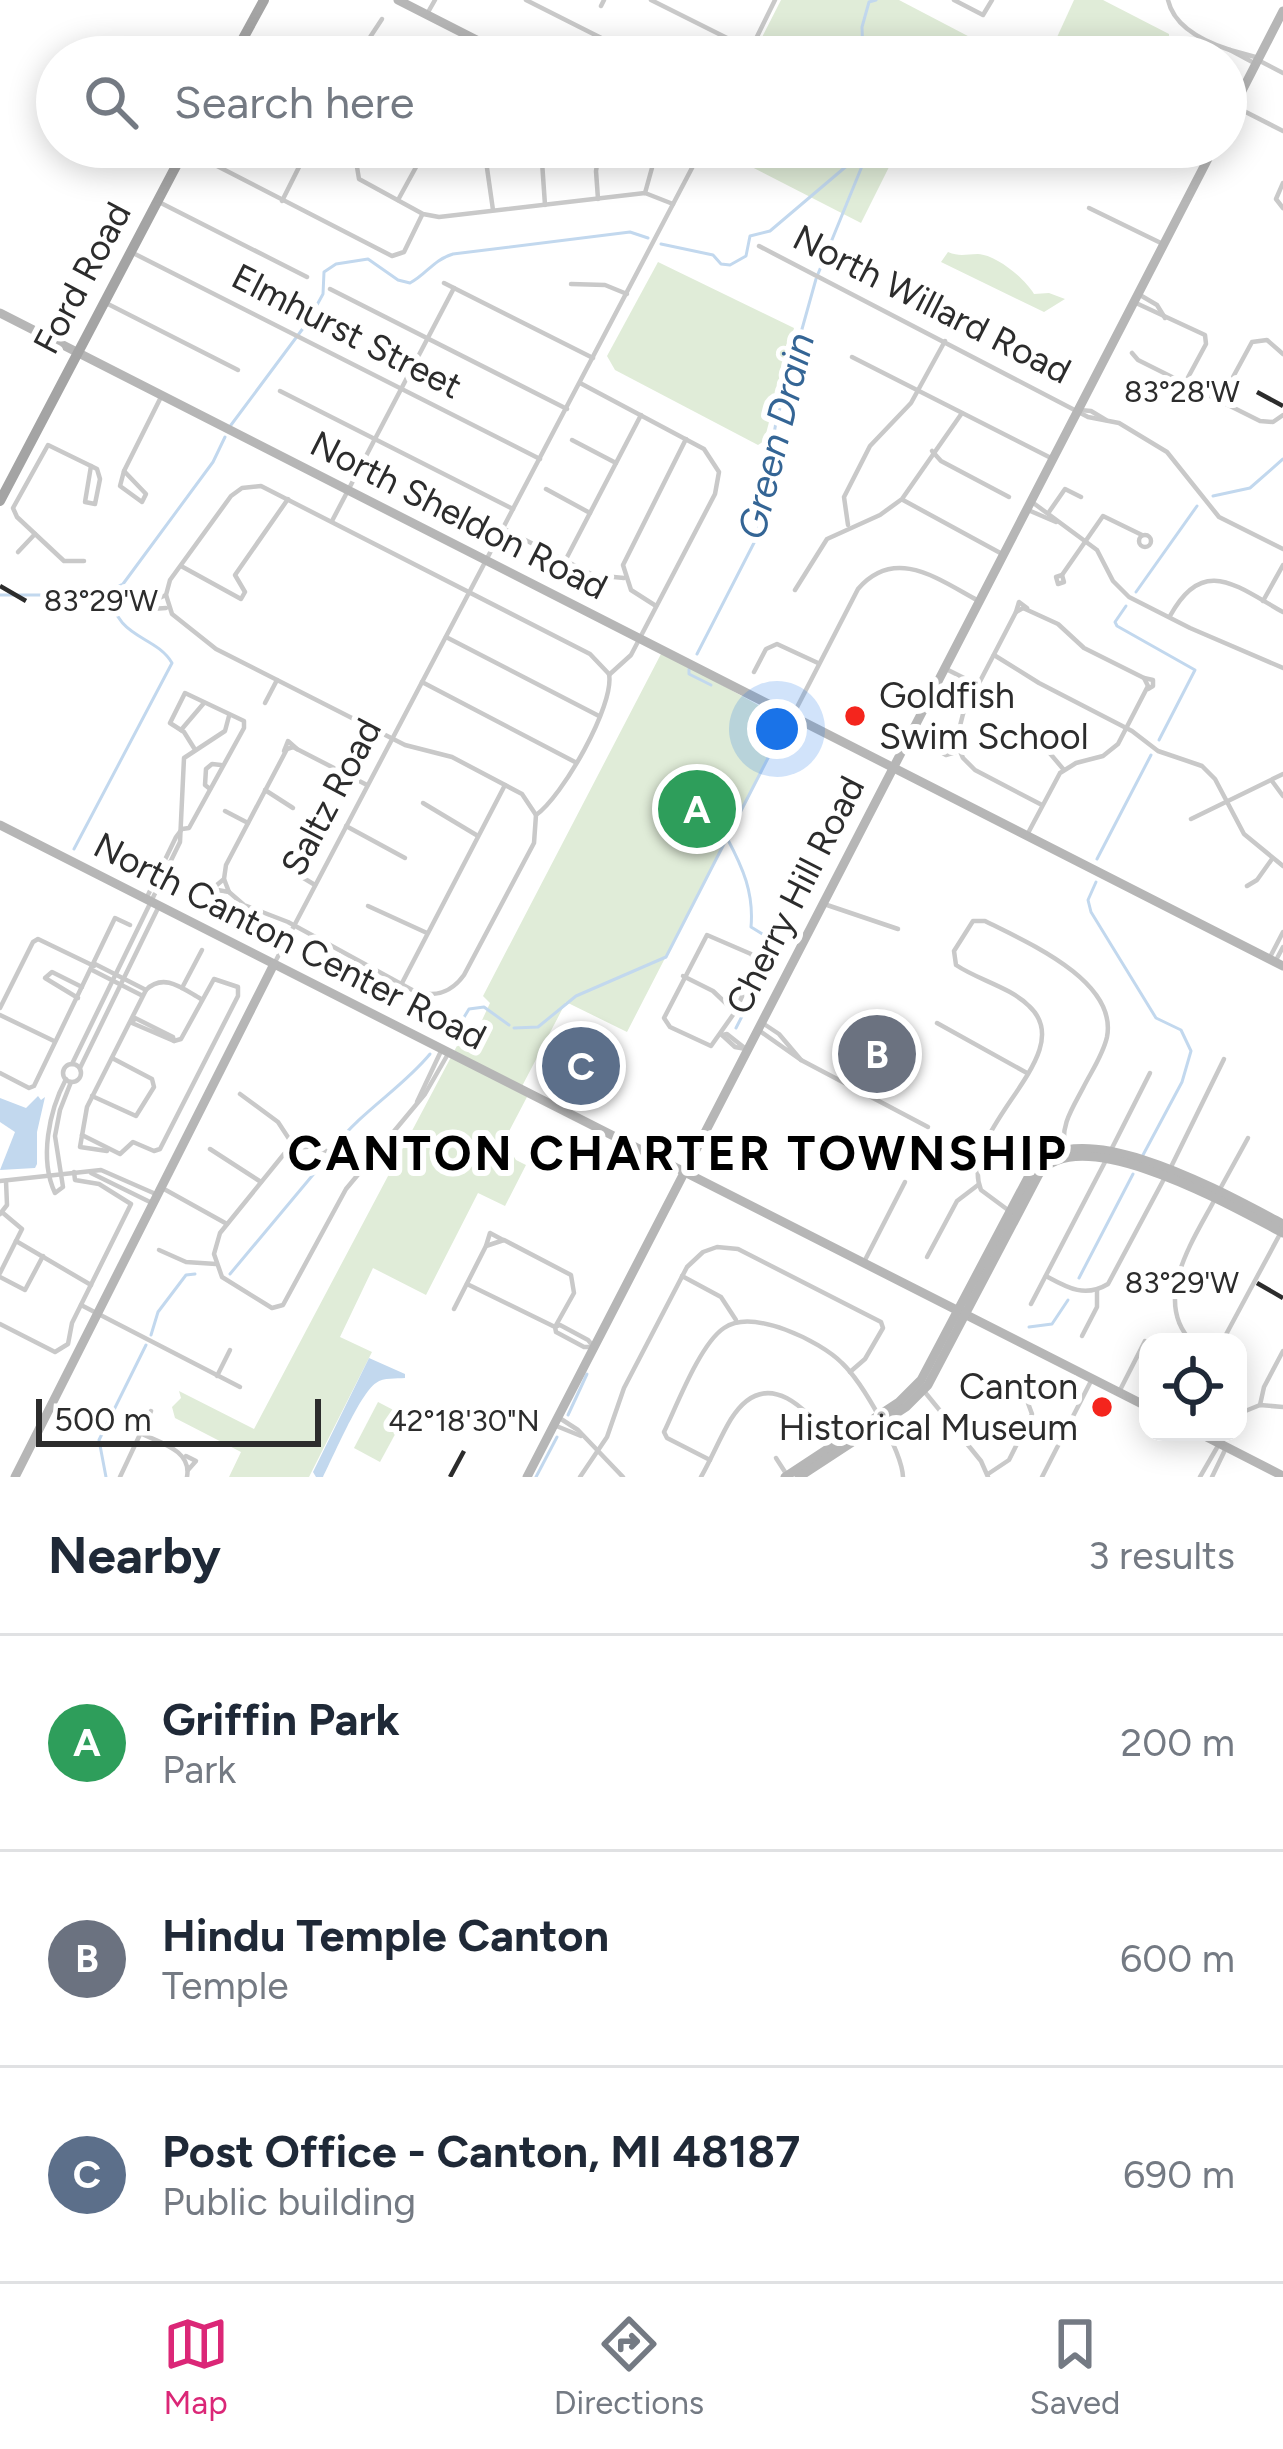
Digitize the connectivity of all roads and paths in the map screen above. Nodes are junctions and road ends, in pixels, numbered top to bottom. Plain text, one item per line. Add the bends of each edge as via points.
1 (264, 0) edge
2 (398, 0) edge
3 (435, 0) edge
4 (526, 0) edge
5 (650, 0) edge
6 (775, 0) edge
7 (953, 0) edge
8 (992, 0) edge
9 (1168, 0) edge
10 (1283, 11) edge
11 (427, 14) junction
12 (382, 19) dead end
13 (244, 36) edge
14 (371, 36) edge
15 (469, 36) edge
16 (597, 36) edge
17 (717, 36) edge
18 (757, 36) edge
19 (1198, 36) edge
20 (1247, 56) edge
21 (1257, 60) junction
22 (1283, 73) edge
23 (1247, 80) edge
24 (1247, 113) edge
25 (1283, 131) edge
26 (174, 168) edge
27 (222, 168) edge
28 (299, 168) edge
29 (357, 168) edge
30 (416, 168) edge
31 (487, 168) edge
32 (543, 168) edge
33 (597, 168) edge
34 (653, 168) edge
35 (693, 168) edge
36 (1204, 168) edge
37 (1283, 183) edge
38 (645, 193) junction
39 (598, 199) junction
40 (157, 200) junction
41 (398, 200) junction
42 (283, 201) junction
43 (674, 204) junction
44 (545, 205) junction
45 (1089, 208) dead end
46 (1283, 208) edge
47 (493, 210) junction
48 (423, 214) junction
49 (1165, 245) junction
50 (759, 246) dead end
51 (130, 251) junction
52 (307, 277) dead end
53 (444, 283) dead end
54 (572, 284) dead end
55 (454, 288) junction
56 (330, 289) dead end
57 (627, 294) junction
58 (1138, 299) junction
59 (102, 302) junction
60 (0, 314) edge
61 (428, 338) junction
62 (945, 341) junction
63 (76, 352) junction
64 (1132, 352) dead end
65 (1283, 354) edge
66 (852, 357) dead end
67 (593, 358) junction
68 (238, 370) dead end
69 (580, 383) junction
70 (1186, 383) junction
71 (400, 388) junction
72 (280, 391) dead end
73 (918, 391) junction
74 (162, 395) junction
75 (1220, 401) junction
76 (567, 409) junction
77 (1080, 410) junction
78 (962, 413) junction
79 (641, 415) junction
80 (1283, 415) edge
81 (374, 439) junction
82 (686, 439) junction
83 (572, 440) dead end
84 (932, 452) junction
85 (540, 459) junction
86 (1054, 460) junction
87 (616, 463) junction
88 (91, 466) junction
89 (124, 471) junction
90 (12, 478) junction
91 (24, 485) junction
92 (347, 489) junction
93 (546, 489) dead end
94 (1081, 496) dead end
95 (1009, 497) dead end
96 (288, 499) junction
97 (902, 499) junction
98 (0, 501) edge
99 (1030, 506) junction
100 (513, 509) junction
101 (1049, 512) junction
102 (590, 513) junction
103 (332, 521) junction
104 (1056, 522) junction
105 (849, 527) junction
106 (503, 528) junction
107 (35, 534) junction
108 (1142, 535) dead end
109 (1086, 541) junction
110 (1283, 550) edge
111 (19, 552) dead end
112 (1004, 555) junction
113 (486, 560) junction
114 (84, 561) dead end
115 (565, 561) junction
116 (1283, 565) edge
117 (180, 566) junction
118 (236, 575) junction
119 (1062, 575) dead end
120 (625, 578) junction
121 (217, 583) junction
122 (470, 590) junction
123 (795, 590) dead end
124 (166, 595) junction
125 (979, 601) junction
126 (1263, 601) junction
127 (657, 607) junction
128 (168, 608) junction
129 (1283, 612) edge
130 (1169, 618) junction
131 (446, 637) junction
132 (640, 638) junction
133 (994, 655) junction
134 (819, 663) junction
135 (944, 668) junction
136 (1283, 668) edge
137 (754, 672) dead end
138 (609, 674) junction
139 (277, 680) junction
140 (422, 682) junction
141 (978, 685) junction
142 (204, 703) junction
143 (265, 704) dead end
144 (793, 715) junction
145 (229, 716) junction
146 (599, 716) junction
147 (1018, 728) dead end
148 (1127, 728) junction
149 (182, 730) junction
150 (392, 739) junction
151 (956, 742) junction
152 (194, 748) junction
153 (959, 752) junction
154 (575, 762) junction
155 (892, 766) junction
156 (1064, 770) junction
157 (1283, 774) edge
158 (1272, 782) junction
159 (368, 785) junction
160 (506, 785) junction
161 (266, 790) junction
162 (1283, 796) edge
163 (1225, 802) junction
164 (423, 803) dead end
165 (1042, 805) junction
166 (293, 808) dead end
167 (225, 811) dead end
168 (536, 815) junction
169 (1190, 819) dead end
170 (248, 823) junction
171 (0, 825) edge
172 (346, 826) junction
173 (182, 829) junction
174 (1027, 835) junction
175 (478, 836) junction
176 (405, 858) dead end
177 (1271, 859) junction
178 (1283, 866) edge
179 (287, 868) dead end
180 (224, 879) junction
181 (315, 885) junction
182 (1247, 886) dead end
183 (229, 892) junction
184 (153, 902) junction
185 (822, 903) junction
186 (368, 906) dead end
187 (130, 925) dead end
188 (294, 926) junction
189 (898, 929) dead end
190 (1283, 932) edge
191 (428, 933) junction
192 (1283, 947) edge
193 (202, 950) dead end
194 (1276, 962) edge
195 (274, 964) junction
196 (94, 967) junction
197 (683, 976) junction
198 (118, 979) junction
199 (400, 985) junction
200 (84, 988) junction
201 (182, 988) junction
202 (144, 993) junction
203 (78, 998) junction
204 (201, 999) junction
205 (0, 1011) edge
206 (735, 1012) junction
207 (131, 1019) junction
208 (937, 1023) dead end
209 (759, 1026) junction
210 (722, 1035) junction
211 (56, 1042) junction
212 (746, 1049) junction
213 (446, 1050) junction
214 (49, 1055) junction
215 (112, 1058) junction
216 (1224, 1059) dead end
217 (45, 1063) junction
218 (0, 1073) edge
219 (72, 1073) junction
220 (1028, 1073) junction
221 (1150, 1073) dead end
222 (96, 1089) junction
223 (240, 1094) dead end
224 (928, 1127) dead end
225 (82, 1136) junction
226 (1248, 1138) dead end
227 (295, 1148) junction
228 (210, 1149) dead end
229 (113, 1151) junction
230 (1065, 1151) junction
231 (1107, 1157) junction
232 (684, 1170) junction
233 (1168, 1171) junction
234 (74, 1172) junction
235 (60, 1174) junction
236 (357, 1174) junction
237 (51, 1175) junction
238 (3, 1181) edge
239 (261, 1182) junction
240 (905, 1182) dead end
241 (117, 1185) junction
242 (978, 1185) junction
243 (1217, 1194) junction
244 (158, 1196) junction
245 (2, 1213) edge
246 (1014, 1213) junction
247 (227, 1224) junction
248 (1283, 1229) edge
249 (16, 1241) junction
250 (159, 1250) dead end
251 (44, 1255) junction
252 (927, 1257) dead end
253 (864, 1262) junction
254 (216, 1264) junction
255 (0, 1275) edge
256 (682, 1276) junction
257 (1046, 1276) junction
258 (467, 1284) junction
259 (91, 1286) junction
260 (1097, 1290) junction
261 (1031, 1304) dead end
262 (81, 1305) junction
263 (454, 1309) dead end
264 (963, 1312) junction
265 (98, 1314) junction
266 (736, 1322) junction
267 (0, 1324) edge
268 (555, 1327) junction
269 (1185, 1333) edge
270 (1227, 1333) edge
271 (1082, 1336) dead end
272 (593, 1347) junction
273 (230, 1350) dead end
274 (1283, 1351) edge
275 (1139, 1353) edge
276 (850, 1372) junction
277 (217, 1376) junction
278 (1092, 1378) junction
279 (240, 1387) dead end
280 (998, 1387) dead end
281 (920, 1388) junction
282 (1119, 1391) junction
283 (1139, 1402) edge
284 (1260, 1405) junction
285 (1283, 1407) edge
286 (1247, 1410) edge
287 (151, 1411) dead end
288 (878, 1419) junction
289 (556, 1421) junction
290 (140, 1432) junction
291 (1220, 1441) edge
292 (1221, 1441) edge
293 (1224, 1441) edge
294 (835, 1447) junction
295 (598, 1449) junction
296 (776, 1458) dead end
297 (710, 1460) junction
298 (188, 1474) edge
299 (988, 1475) edge
300 (787, 1476) edge
301 (1283, 1476) edge
302 (15, 1477) edge
303 (120, 1477) edge
304 (527, 1477) edge
305 (580, 1477) edge
306 (623, 1477) edge
307 (701, 1477) edge
308 (799, 1477) edge
309 (903, 1477) edge
310 (1042, 1477) edge
311 (1200, 1477) edge
312 (1212, 1477) edge

1 - 13 main road
2 - 11 main road
3 - 11 street
4 - 16 street
5 - 17 street
6 - 18 street
7 - 8 street via 982,15
9 - 19 street
10 - 21 main road
11 - 15 main road
12 - 14 street
20 - 21 street
21 - 22 street
21 - 23 main road
24 - 25 street
26 - 40 main road, Ford Road
27 - 42 street
28 - 42 street
29 - 41 street
30 - 41 street
31 - 47 street
32 - 44 street
33 - 39 street
34 - 38 street
35 - 43 street, Saltz Road
36 - 49 main road, Cherry Hill Road
37 - 46 street
38 - 39 street
38 - 43 street
39 - 44 street
40 - 51 main road, Ford Road
40 - 52 street
41 - 48 street
42 - 48 street via 398,256
43 - 57 street, Saltz Road
44 - 47 street
45 - 49 street
47 - 48 street
49 - 58 main road, Cherry Hill Road
50 - 62 street, North Willard Road
51 - 59 main road, Ford Road
51 - 71 street, Elmhurst Street
53 - 55 street
54 - 57 street
55 - 61 street
55 - 67 street
56 - 61 street
57 - 67 street, Saltz Road
58 - 70 street via 1206,338
58 - 77 main road, Cherry Hill Road
59 - 63 main road, Ford Road
59 - 68 street
60 - 63 main road, North Sheldon Road
61 - 71 street
61 - 76 street
62 - 73 street
62 - 77 street, North Willard Road
63 - 74 main road, North Sheldon Road
63 - 90 main road, Ford Road
64 - 70 street
65 - 75 street via 1267,340 1252,342
66 - 73 street
67 - 69 street, Saltz Road
69 - 76 street, Saltz Road
69 - 79 street
70 - 75 street
71 - 81 street
71 - 85 street, Elmhurst Street
72 - 81 street
73 - 78 street
73 - 105 street via 875,438 848,489
74 - 89 street
74 - 92 main road, North Sheldon Road
75 - 80 street via 1264,422
76 - 85 street, Saltz Road
77 - 86 main road, Cherry Hill Road
77 - 110 street, North Willard Road via 1172,455 1219,517
78 - 84 street
78 - 86 street
79 - 82 street
79 - 87 street
81 - 92 street
81 - 100 street
82 - 120 street via 626,555
82 - 127 street via 708,452 717,490
83 - 87 street
84 - 95 street
84 - 97 street
85 - 100 street, Saltz Road
86 - 99 main road, Cherry Hill Road
87 - 102 street
88 - 88 street via 85,502 95,504 100,479
88 - 91 street via 50,444
89 - 89 street via 120,486 142,502 146,494
90 - 91 street
90 - 98 main road, Ford Road
91 - 107 street via 14,509
92 - 103 street
92 - 113 main road, North Sheldon Road
93 - 102 street
94 - 101 street via 1066,489
96 - 103 street
96 - 117 street via 261,486 226,500
96 - 118 street
97 - 105 street
97 - 112 street
99 - 101 street
99 - 104 street
99 - 112 main road, Cherry Hill Road
100 - 106 street, Saltz Road
101 - 104 street
102 - 115 street
103 - 122 street
104 - 109 street
105 - 123 street via 822,544
106 - 113 street, Saltz Road
106 - 115 street
107 - 111 street
107 - 114 street via 64,562
108 - 109 street via 1105,516
109 - 119 street
109 - 130 street via 1119,589
112 - 125 main road, Cherry Hill Road
113 - 122 street, Saltz Road
113 - 132 main road, North Sheldon Road
115 - 120 street via 599,578
116 - 126 street
117 - 121 street
117 - 124 street
118 - 121 street
118 - 121 street via 241,599
120 - 127 street
122 - 131 street, Saltz Road
122 - 138 street via 590,654
124 - 128 street
124 - 128 street via 148,605
125 - 134 street via 916,568 882,570 858,589
125 - 135 main road, Cherry Hill Road
126 - 129 street
126 - 130 street via 1226,581 1205,580 1185,591
127 - 132 street
128 - 139 street via 216,649
130 - 136 street
131 - 140 street, Saltz Road
131 - 146 street
132 - 138 street
132 - 144 main road, North Sheldon Road
133 - 141 street
133 - 148 street
133 - 148 street via 1022,607 1058,624 1148,683
134 - 137 street via 777,644
134 - 144 street
135 - 141 street
135 - 155 main road, Cherry Hill Road
138 - 146 street
139 - 143 street
139 - 150 street
140 - 150 street, Saltz Road
140 - 154 street
141 - 151 street
142 - 145 street
142 - 149 street
142 - 149 street via 185,693 170,724
144 - 155 main road, North Sheldon Road
145 - 152 street via 225,731
145 - 173 street via 245,725
146 - 154 street
147 - 156 street
148 - 156 street via 1108,754
148 - 163 street via 1158,751 1205,768
149 - 152 street
150 - 159 street, Saltz Road
150 - 160 street
151 - 153 street
151 - 153 street via 941,752
152 - 173 street via 182,763
153 - 165 street via 975,770
154 - 168 street via 555,800
155 - 174 main road, North Sheldon Road
155 - 185 main road, Cherry Hill Road
156 - 165 street
157 - 158 street
158 - 162 street
158 - 163 street
159 - 161 street via 290,748
159 - 172 street, Saltz Road
160 - 168 street
160 - 175 street
161 - 166 street
161 - 170 street
163 - 169 street
163 - 177 street
164 - 175 street
165 - 174 street
167 - 170 street
168 - 199 street via 534,843 464,975 445,992
170 - 180 street
171 - 184 main road, North Canton Center Road
172 - 176 street
172 - 181 street, Saltz Road
173 - 184 street
174 - 194 main road, North Sheldon Road
175 - 191 street
177 - 178 street
177 - 182 street
179 - 181 street
180 - 183 street
180 - 183 street via 212,889
181 - 188 street, Saltz Road
183 - 188 street
184 - 195 main road, North Canton Center Road
184 - 198 street
185 - 189 street
185 - 209 main road, Cherry Hill Road
186 - 191 street
187 - 196 street via 116,918
188 - 195 street, Saltz Road
188 - 199 street
190 - 194 street
191 - 199 street
192 - 194 street
193 - 201 street
195 - 213 main road, North Canton Center Road
195 - 244 main road, Saltz Road
196 - 198 street
196 - 200 street
196 - 205 street via 38,939
197 - 206 street
197 - 206 street via 707,935 752,953 757,965
197 - 210 street via 665,1022 709,1046
198 - 202 street
198 - 219 street
200 - 203 street
200 - 203 street via 47,973 46,981
201 - 202 street via 160,980
201 - 204 street
202 - 207 street
203 - 211 street
204 - 207 street via 175,1042
204 - 229 street via 219,978 238,987 158,1151 133,1142 122,1155
205 - 211 street
206 - 210 street
207 - 215 street
208 - 220 street
209 - 212 main road, Cherry Hill Road
209 - 224 street via 800,1060
210 - 212 street
211 - 214 street
212 - 232 main road, Cherry Hill Road
213 - 232 main road, North Canton Center Road
213 - 236 street via 425,1094
214 - 217 street
214 - 219 street
215 - 222 street
215 - 222 street via 154,1082 139,1115
216 - 233 street
217 - 218 street via 29,1088
217 - 219 street
219 - 222 street
219 - 235 street via 59,1110
219 - 237 street via 49,1123
220 - 230 street via 1043,1043 1036,1014 954,962 978,919 1069,966 1106,1017 1106,1042 1065,1123
220 - 242 street via 978,1158
221 - 231 street
222 - 225 street
223 - 227 street via 278,1122
225 - 229 street
225 - 229 street via 82,1149
226 - 243 street
227 - 236 street via 326,1149
227 - 239 street
228 - 239 street
230 - 231 main road
230 - 246 main road via 1043,1156
231 - 233 main road
231 - 257 street
232 - 253 main road, North Canton Center Road
232 - 272 main road, Cherry Hill Road
233 - 243 main road
233 - 260 street via 1115,1275
234 - 235 street
234 - 241 street
234 - 241 street via 75,1180
235 - 237 street
235 - 237 street via 59,1194
236 - 254 street via 279,1307 231,1286
237 - 238 street
238 - 245 street
239 - 247 street
240 - 253 street
241 - 244 street
241 - 259 street via 130,1208
242 - 246 street
242 - 252 street via 957,1201
243 - 248 main road
243 - 269 street via 1177,1274
244 - 247 street
244 - 265 main road, Saltz Road
245 - 249 street via 21,1226
246 - 264 main road
247 - 254 street
248 - 270 street
249 - 251 street
249 - 255 street
250 - 254 street
251 - 255 street via 26,1290
251 - 259 street
253 - 264 main road, North Canton Center Road
256 - 266 street via 722,1297
256 - 276 street via 703,1252 733,1247 881,1322 870,1352
256 - 295 street
257 - 260 street
257 - 261 street
258 - 263 street
258 - 268 street
258 - 268 street via 486,1246 504,1240 572,1276 574,1293
259 - 262 street
260 - 271 street
262 - 265 street
262 - 267 street via 60,1352
264 - 278 main road, North Canton Center Road
264 - 281 main road
265 - 277 street
265 - 302 main road, Saltz Road
266 - 276 street via 770,1323
266 - 297 street via 711,1341 664,1432
268 - 272 street
272 - 289 main road, Cherry Hill Road
273 - 277 street
274 - 284 street
275 - 282 street
276 - 288 street
277 - 279 street
278 - 282 main road, North Canton Center Road
278 - 310 street
280 - 299 street via 1025,1395 1032,1414 1009,1460
281 - 288 main road
281 - 299 street
282 - 283 main road, North Canton Center Road
284 - 285 street
284 - 286 street
287 - 290 street
288 - 294 main road
288 - 309 street
289 - 295 street
289 - 304 main road, Cherry Hill Road
290 - 298 street via 184,1456
290 - 303 street
291 - 311 street
292 - 312 street
293 - 301 main road
294 - 297 street via 801,1404 766,1396 736,1412
294 - 300 main road
294 - 308 main road
295 - 305 street
295 - 306 street
296 - 300 street
297 - 307 street

